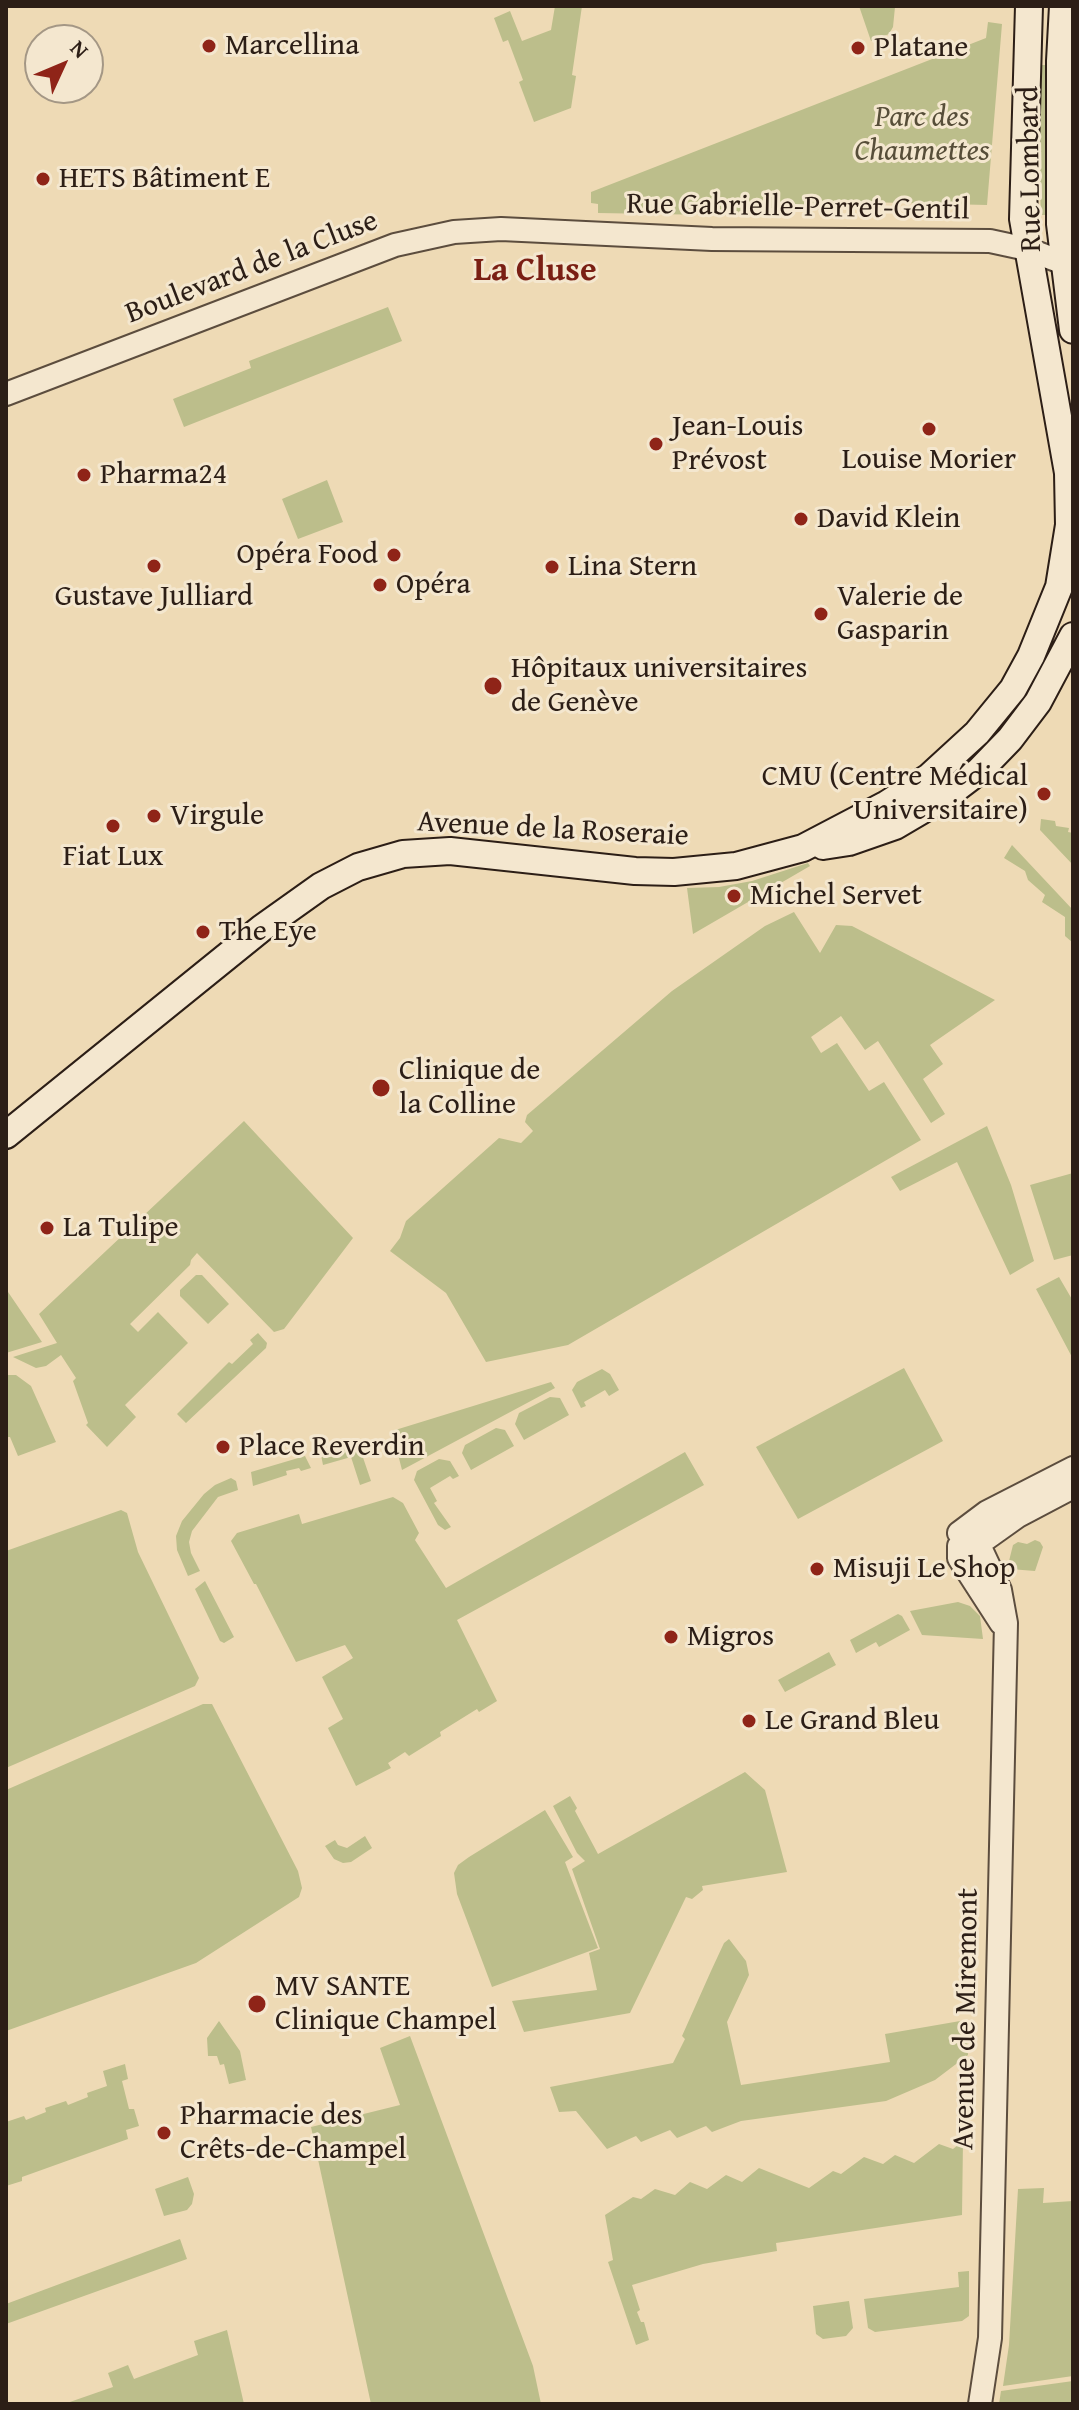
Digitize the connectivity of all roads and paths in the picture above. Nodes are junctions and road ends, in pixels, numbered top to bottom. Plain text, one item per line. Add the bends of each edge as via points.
1 (1029, 6) edge
2 (1068, 7) edge
3 (526, 230) joint
4 (1027, 249) junction
5 (1064, 263) junction
6 (1073, 330) edge
7 (6, 394) edge
8 (1073, 636) edge
9 (887, 804) junction
10 (876, 834) junction
11 (803, 848) junction
12 (6, 1135) edge
13 (1073, 1468) edge
14 (1073, 1487) edge
15 (968, 1538) junction
16 (1005, 1634) junction
17 (980, 2404) edge

1 - 4 main road, Rue Lombard via 1023,219
2 - 5 main road, Rue Lombard via 1060,195
3 - 4 street, Rue Gabrielle-Perret-Gentil via 735,239 990,241
3 - 7 street, Boulevard de la Cluse via 454,232 395,245
4 - 5 street, Rue Gabrielle-Perret-Gentil
4 - 9 main road, Rue Lombard via 1068,473 1069,525 1059,587 1031,656 1002,704 947,762
5 - 6 main road, Rue Lombard
8 - 10 main road via 1043,694 997,754 946,796
9 - 10 main road
9 - 11 main road, Avenue de la Roseraie
10 - 11 main road, Avenue de la Roseraie
11 - 12 main road, Avenue de la Roseraie via 736,866 674,872 450,851 373,861 321,886 262,928
13 - 15 street via 987,1512
14 - 15 street
15 - 16 street, Avenue de Miremont via 1000,1590
15 - 16 street, Avenue de Miremont via 959,1558
16 - 17 street, Avenue de Miremont via 990,2326

